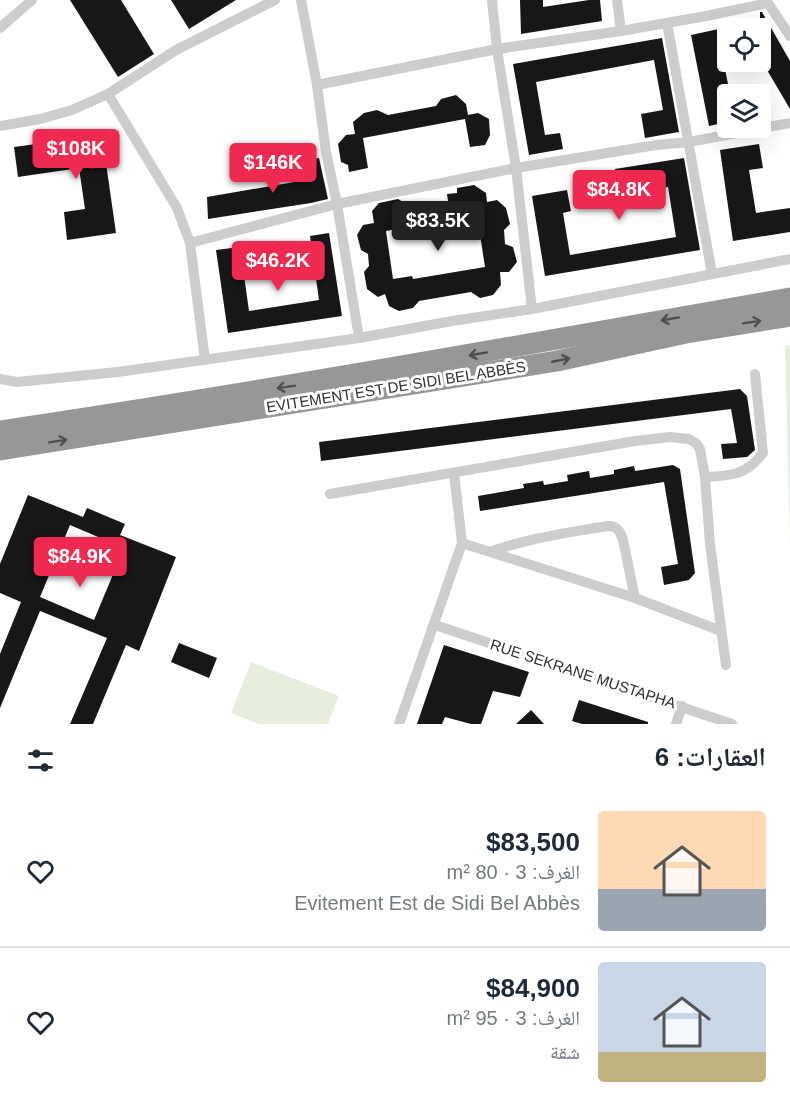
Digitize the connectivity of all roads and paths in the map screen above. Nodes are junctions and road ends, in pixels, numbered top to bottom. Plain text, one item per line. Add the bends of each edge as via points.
1 (32, 0) edge
2 (275, 0) edge
3 (301, 0) edge
4 (492, 0) edge
5 (617, 0) edge
6 (667, 23) junction
7 (0, 28) edge
8 (621, 31) junction
9 (790, 36) edge
10 (497, 49) junction
11 (317, 85) junction
12 (108, 94) junction
13 (790, 123) edge
14 (0, 126) edge
15 (689, 142) junction
16 (516, 168) junction
17 (337, 204) junction
18 (190, 243) junction
19 (790, 259) edge
20 (712, 274) junction
21 (790, 298) edge
22 (532, 309) junction
23 (790, 316) edge
24 (358, 338) junction
25 (205, 360) junction
26 (755, 374) dead end
27 (0, 379) edge
28 (0, 431) edge
29 (0, 450) edge
30 (454, 473) junction
31 (705, 477) junction
32 (330, 494) dead end
33 (462, 543) junction
34 (490, 552) junction
35 (635, 598) junction
36 (435, 625) junction
37 (721, 631) junction
38 (726, 665) dead end
39 (682, 706) junction
40 (399, 724) edge
41 (676, 724) edge
42 (732, 724) edge

1 - 7 street
2 - 12 street via 176,50
3 - 11 street
4 - 10 street
5 - 8 street
6 - 8 street
6 - 9 street via 768,3
6 - 15 street
8 - 10 street
10 - 11 street
10 - 16 street
11 - 17 street
12 - 14 street via 72,110
12 - 18 street via 177,208
13 - 15 street
15 - 16 street
15 - 20 street
16 - 17 street
16 - 22 street
17 - 18 street
17 - 24 street
18 - 25 street
19 - 20 street
20 - 22 street
21 -> 28 highway, EVITEMENT EST DE SIDI BEL ABBÈS via 289,386
22 - 24 street
29 -> 23 highway, EVITEMENT EST DE SIDI BEL ABBÈS via 557,361 686,333
24 - 25 street
25 - 27 street via 17,382
26 - 31 street via 763,453 742,472
30 - 31 street via 670,436 696,443
30 - 32 street
30 - 33 street
31 - 37 street
33 - 34 street
33 - 36 street
34 - 35 street
34 - 35 street via 531,539 615,526 623,540
35 - 37 street
36 - 39 street, RUE SEKRANE MUSTAPHA
36 - 40 street
37 - 38 street
39 - 41 street
39 - 42 street, RUE SEKRANE MUSTAPHA

